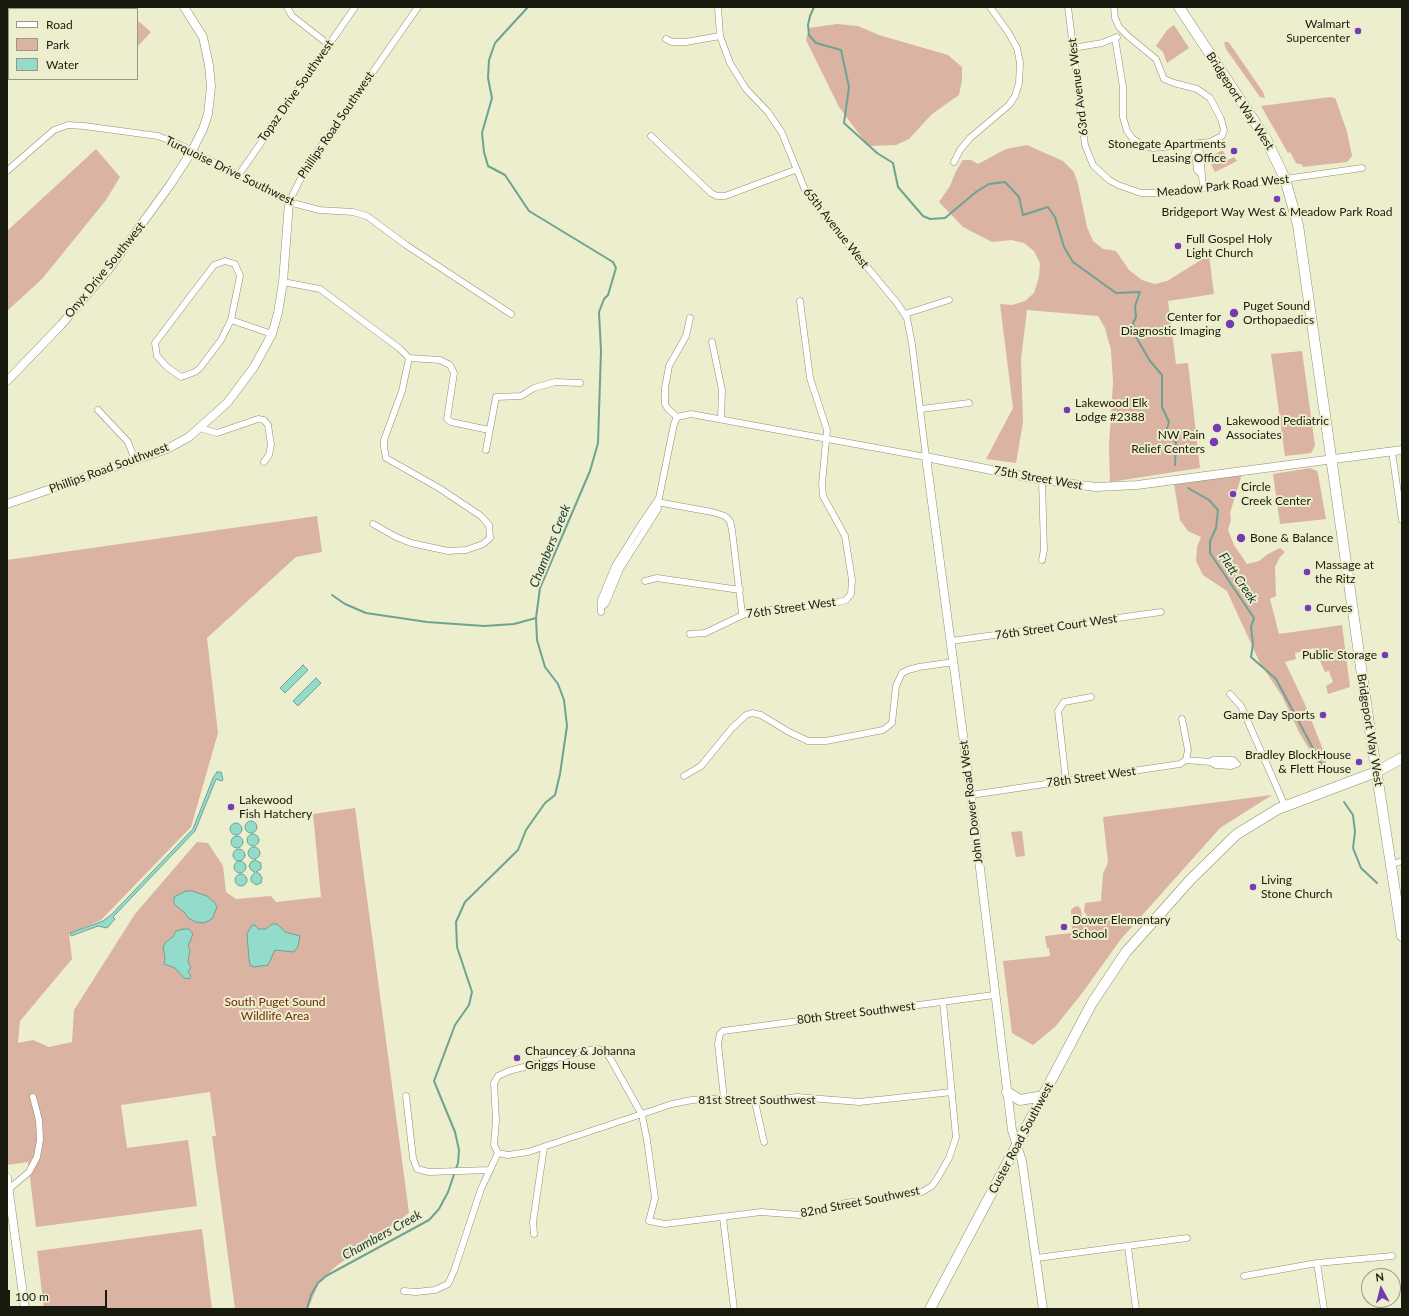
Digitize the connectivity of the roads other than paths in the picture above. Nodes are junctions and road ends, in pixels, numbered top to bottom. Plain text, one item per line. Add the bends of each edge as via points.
1 (184, 7) edge
2 (287, 7) edge
3 (355, 7) edge
4 (418, 7) edge
5 (718, 7) edge
6 (990, 7) edge
7 (1068, 7) edge
8 (1114, 7) edge
9 (1179, 7) edge
10 (1122, 31) junction
11 (720, 36) junction
12 (1115, 38) junction
13 (666, 39) dead end
14 (328, 44) junction
15 (1073, 48) junction
16 (651, 136) dead end
17 (1197, 146) junction
18 (192, 151) junction
19 (954, 162) dead end
20 (1093, 164) joint
21 (1362, 168) dead end
22 (796, 170) junction
23 (7, 171) edge
24 (238, 176) junction
25 (1285, 179) junction
26 (1203, 188) junction
27 (289, 202) junction
28 (282, 282) junction
29 (949, 300) dead end
30 (800, 301) dead end
31 (511, 314) dead end
32 (905, 314) junction
33 (690, 318) dead end
34 (231, 320) junction
35 (272, 334) junction
36 (712, 342) dead end
37 (409, 358) junction
38 (7, 381) edge
39 (580, 383) dead end
40 (969, 403) dead end
41 (921, 409) junction
42 (98, 410) dead end
43 (677, 417) junction
44 (721, 419) junction
45 (200, 428) junction
46 (489, 430) junction
47 (827, 439) junction
48 (486, 450) dead end
49 (1402, 450) edge
50 (1392, 452) junction
51 (926, 457) junction
52 (1330, 459) junction
53 (135, 460) junction
54 (264, 462) dead end
55 (1042, 480) junction
56 (657, 502) junction
57 (7, 504) edge
58 (1402, 520) edge
59 (373, 524) dead end
60 (1042, 560) dead end
61 (644, 582) dead end
62 (740, 590) junction
63 (602, 610) dead end
64 (1161, 612) dead end
65 (742, 614) junction
66 (690, 634) dead end
67 (951, 641) junction
68 (954, 662) junction
69 (1230, 694) dead end
70 (1091, 698) dead end
71 (1182, 719) dead end
72 (1402, 758) edge
73 (1186, 760) junction
74 (1210, 762) dead end
75 (1376, 772) junction
76 (684, 776) dead end
77 (1066, 781) junction
78 (971, 795) junction
79 (1285, 806) junction
80 (1402, 861) edge
81 (1392, 864) junction
82 (1402, 936) edge
83 (994, 995) junction
84 (943, 1002) junction
85 (952, 1092) junction
86 (1006, 1092) junction
87 (406, 1096) dead end
88 (1043, 1096) junction
89 (33, 1097) dead end
90 (724, 1098) junction
91 (755, 1102) junction
92 (642, 1115) junction
93 (764, 1142) dead end
94 (1017, 1146) junction
95 (544, 1147) junction
96 (498, 1153) junction
97 (490, 1170) junction
98 (7, 1178) edge
99 (9, 1189) junction
100 (723, 1218) junction
101 (534, 1234) dead end
102 (1187, 1238) dead end
103 (1128, 1247) junction
104 (1392, 1256) dead end
105 (1037, 1258) junction
106 (1317, 1263) junction
107 (1244, 1276) dead end
108 (404, 1291) dead end
109 (25, 1309) edge
110 (734, 1309) edge
111 (930, 1309) edge
112 (1043, 1309) edge
113 (1136, 1309) edge
114 (1324, 1309) edge

1 - 18 street, Onyx Drive Southwest via 202,36 211,87 208,114
2 - 14 street via 292,16
3 - 14 street, Topaz Drive Southwest
4 - 27 street, Phillips Road Southwest via 306,168
5 - 11 street, 65th Avenue West
6 - 19 street via 1017,48 1020,63 1019,83 1012,102 970,138
7 - 15 street, 63rd Avenue West
8 - 10 street via 1116,21
9 - 25 main road, Bridgeport Way West via 1260,129
10 - 12 street
10 - 17 street via 1154,56 1166,80 1193,87 1204,92 1213,101 1224,130 1222,136
11 - 13 street via 686,42 672,42
11 - 22 street, 65th Avenue West via 725,52 740,80 768,112 782,133
12 - 15 street
12 - 17 street via 1123,87 1123,116 1128,134 1151,148
14 - 24 street, Topaz Drive Southwest
15 - 20 street, 63rd Avenue West via 1083,132
16 - 22 street via 717,196 725,196
17 - 26 street via 1203,169
18 - 23 street, Turquoise Drive Southwest via 149,134 68,125 54,130
18 - 24 street, Turquoise Drive Southwest
18 - 38 street, Onyx Drive Southwest via 109,269 61,325
20 - 26 street, Meadow Park Road West via 1109,180 1134,191 1159,193
21 - 25 street, Meadow Park Road West
22 - 32 street, 65th Avenue West via 805,190 818,208
24 - 27 street, Turquoise Drive Southwest
25 - 26 street, Meadow Park Road West
25 - 52 main road, Bridgeport Way West via 1299,226
27 - 28 street, Phillips Road Southwest
27 - 31 street, Turquoise Drive Southwest via 319,210 353,212 366,216
28 - 35 street, Phillips Road Southwest
28 - 37 street via 320,289 400,348
29 - 32 street
30 - 47 street via 810,374 826,425
32 - 41 street, 65th Avenue West
33 - 43 street via 686,336 669,366 665,388 665,404
34 - 34 street via 240,273 232,262 223,261 214,265 157,338 154,346 157,356 179,376 189,375 207,360
34 - 35 street
35 - 45 street, Phillips Road Southwest via 242,385
36 - 44 street via 723,396
37 - 46 street via 440,360 450,365 454,373 447,419
37 - 59 street via 400,397 384,440 386,458 439,488 481,516 489,525 490,538 483,544 466,550 448,551 412,543
39 - 46 street via 555,382 534,388 521,396 499,396 495,399
40 - 41 street
41 - 51 street, 65th Avenue West
42 - 53 street via 128,442
43 - 44 street, 75th Street West via 689,414
43 - 56 street via 662,490
44 - 47 street, 75th Street West
45 - 53 street, Phillips Road Southwest via 167,449
45 - 54 street via 216,433 258,420 265,421 271,446
46 - 48 street
47 - 51 street, 75th Street West
47 - 65 street, 76th Street West via 823,496 845,536 851,594 839,602
49 - 50 street, 75th Street West
50 - 52 street, 75th Street West
50 - 58 street
51 - 55 street, 75th Street West
51 - 67 street, John Dower Road West
52 - 55 street, 75th Street West via 1124,486 1089,487
52 - 75 main road, Bridgeport Way West
53 - 57 street, Phillips Road Southwest
55 - 60 street
56 - 62 street via 712,512 728,519 732,530
56 - 63 street via 658,509 620,569
61 - 62 street via 657,578
62 - 65 street
64 - 67 street, 76th Street Court West
65 - 66 street, 76th Street West via 705,633
67 - 68 street, John Dower Road West
68 - 76 street via 919,667 902,674 896,686 892,723 883,730 826,741 808,741 761,715 746,714 702,766
68 - 78 street, John Dower Road West
69 - 79 street via 1241,706
70 - 77 street via 1070,700 1060,707 1058,716
71 - 73 street via 1188,750
72 - 75 main road, Custer Road Southwest
73 - 74 street, 78th Street West
73 - 77 street, 78th Street West via 1180,764
75 - 79 main road, Custer Road Southwest
75 - 81 main road, Bridgeport Way West
77 - 78 street, 78th Street West
78 - 83 street, John Dower Road West
79 - 88 main road, Custer Road Southwest via 1254,822 1214,854 1126,952 1092,1003
80 - 81 street
81 - 82 main road, Bridgeport Way West
83 - 84 street, 80th Street Southwest
83 - 86 street, John Dower Road West
84 - 85 street
84 - 90 street, 80th Street Southwest via 723,1031 718,1044
85 - 91 street, 81st Street Southwest via 859,1102 797,1097
85 - 100 street, 82nd Street Southwest via 956,1126 955,1144 937,1179 928,1188 917,1194 845,1203 812,1213 761,1212
86 - 88 main road via 1020,1100
86 - 94 street, John Dower Road West
87 - 97 street via 414,1164 419,1171
88 - 94 main road, Custer Road Southwest
89 - 99 street via 39,1120 40,1140 37,1157 29,1172
90 - 91 street, 81st Street Southwest
90 - 92 street, 81st Street Southwest via 677,1103
91 - 93 street
92 - 95 street, 81st Street Southwest
92 - 96 street via 610,1058 599,1049 509,1071 498,1076 494,1083 494,1145
92 - 100 street, 82nd Street Southwest via 655,1198 649,1221 665,1224
94 - 105 street, John Dower Road West via 1022,1161
94 - 111 main road, Custer Road Southwest
95 - 96 street, 81st Street Southwest via 515,1155
95 - 101 street via 533,1222
96 - 97 street
97 - 108 street via 448,1284 435,1290
98 - 99 street
99 - 109 street
100 - 110 street
102 - 103 street
103 - 105 street
103 - 113 street
104 - 106 street
105 - 112 street, John Dower Road West
106 - 107 street
106 - 114 street

